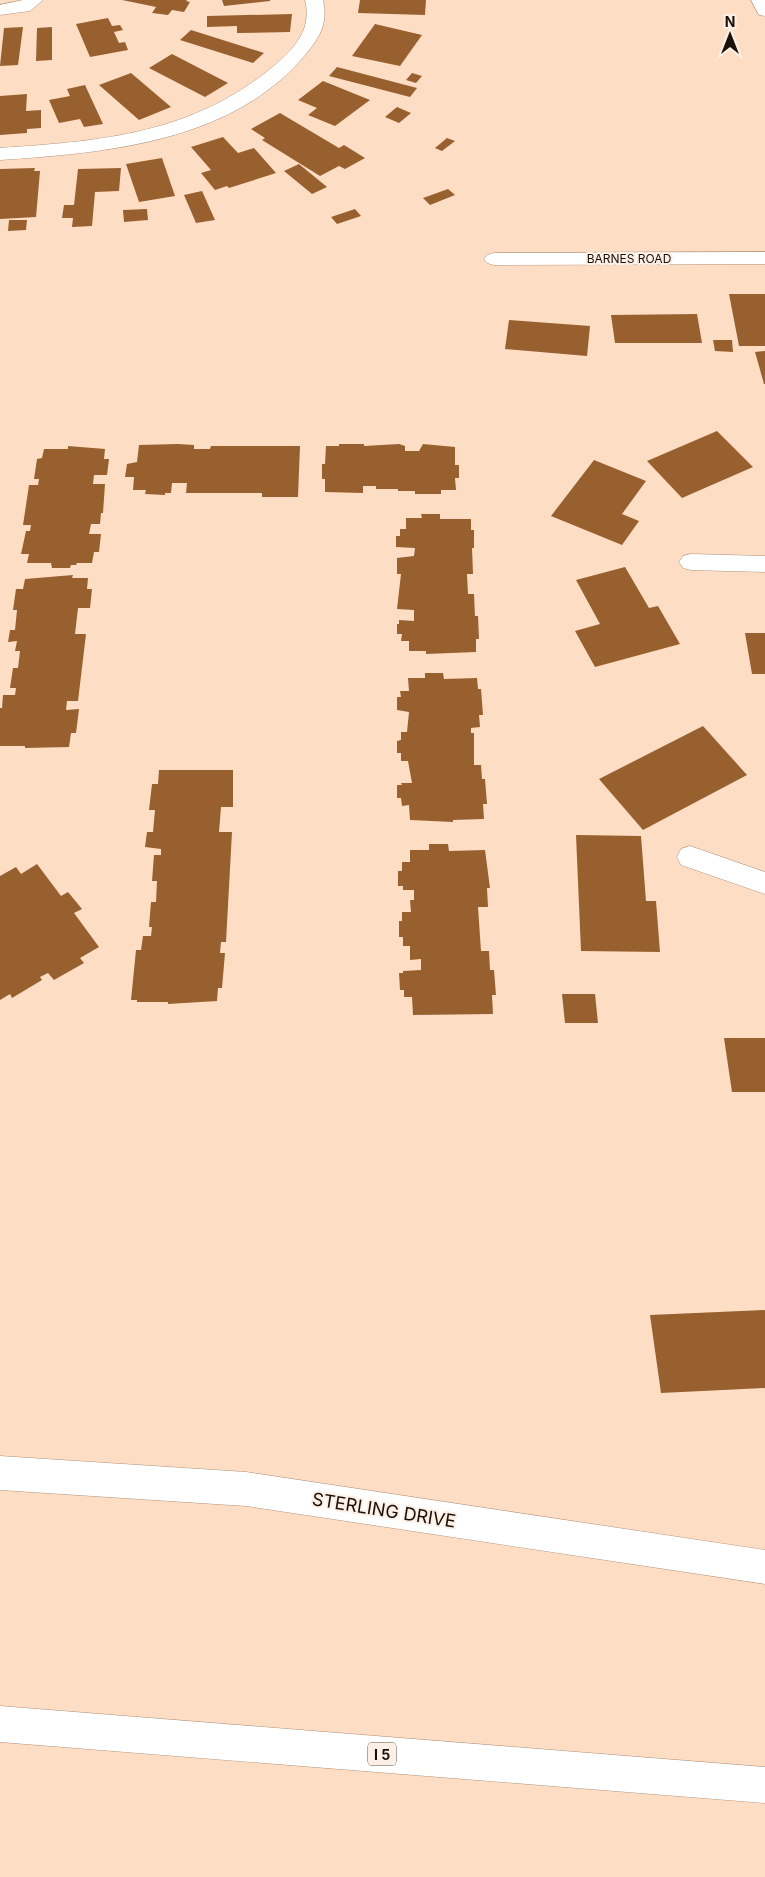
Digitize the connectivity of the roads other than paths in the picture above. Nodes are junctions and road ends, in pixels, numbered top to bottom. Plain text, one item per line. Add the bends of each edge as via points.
1 (34, 0) edge
2 (314, 0) edge
3 (760, 0) edge
4 (0, 10) edge
5 (765, 12) edge
6 (0, 154) edge
7 (765, 258) edge
8 (494, 259) dead end
9 (691, 562) dead end
10 (765, 564) edge
11 (690, 857) dead end
12 (765, 883) edge
13 (0, 1473) edge
14 (765, 1567) edge
15 (0, 1724) edge
16 (765, 1785) edge

1 - 4 main road via 24,7
2 - 6 main road via 317,18 304,46 247,97 207,117 104,146
3 - 5 main road
7 - 8 main road, BARNES ROAD
9 - 10 main road
11 - 12 main road
13 - 14 main road, STERLING DRIVE via 246,1490
15 - 16 main road, I 5

